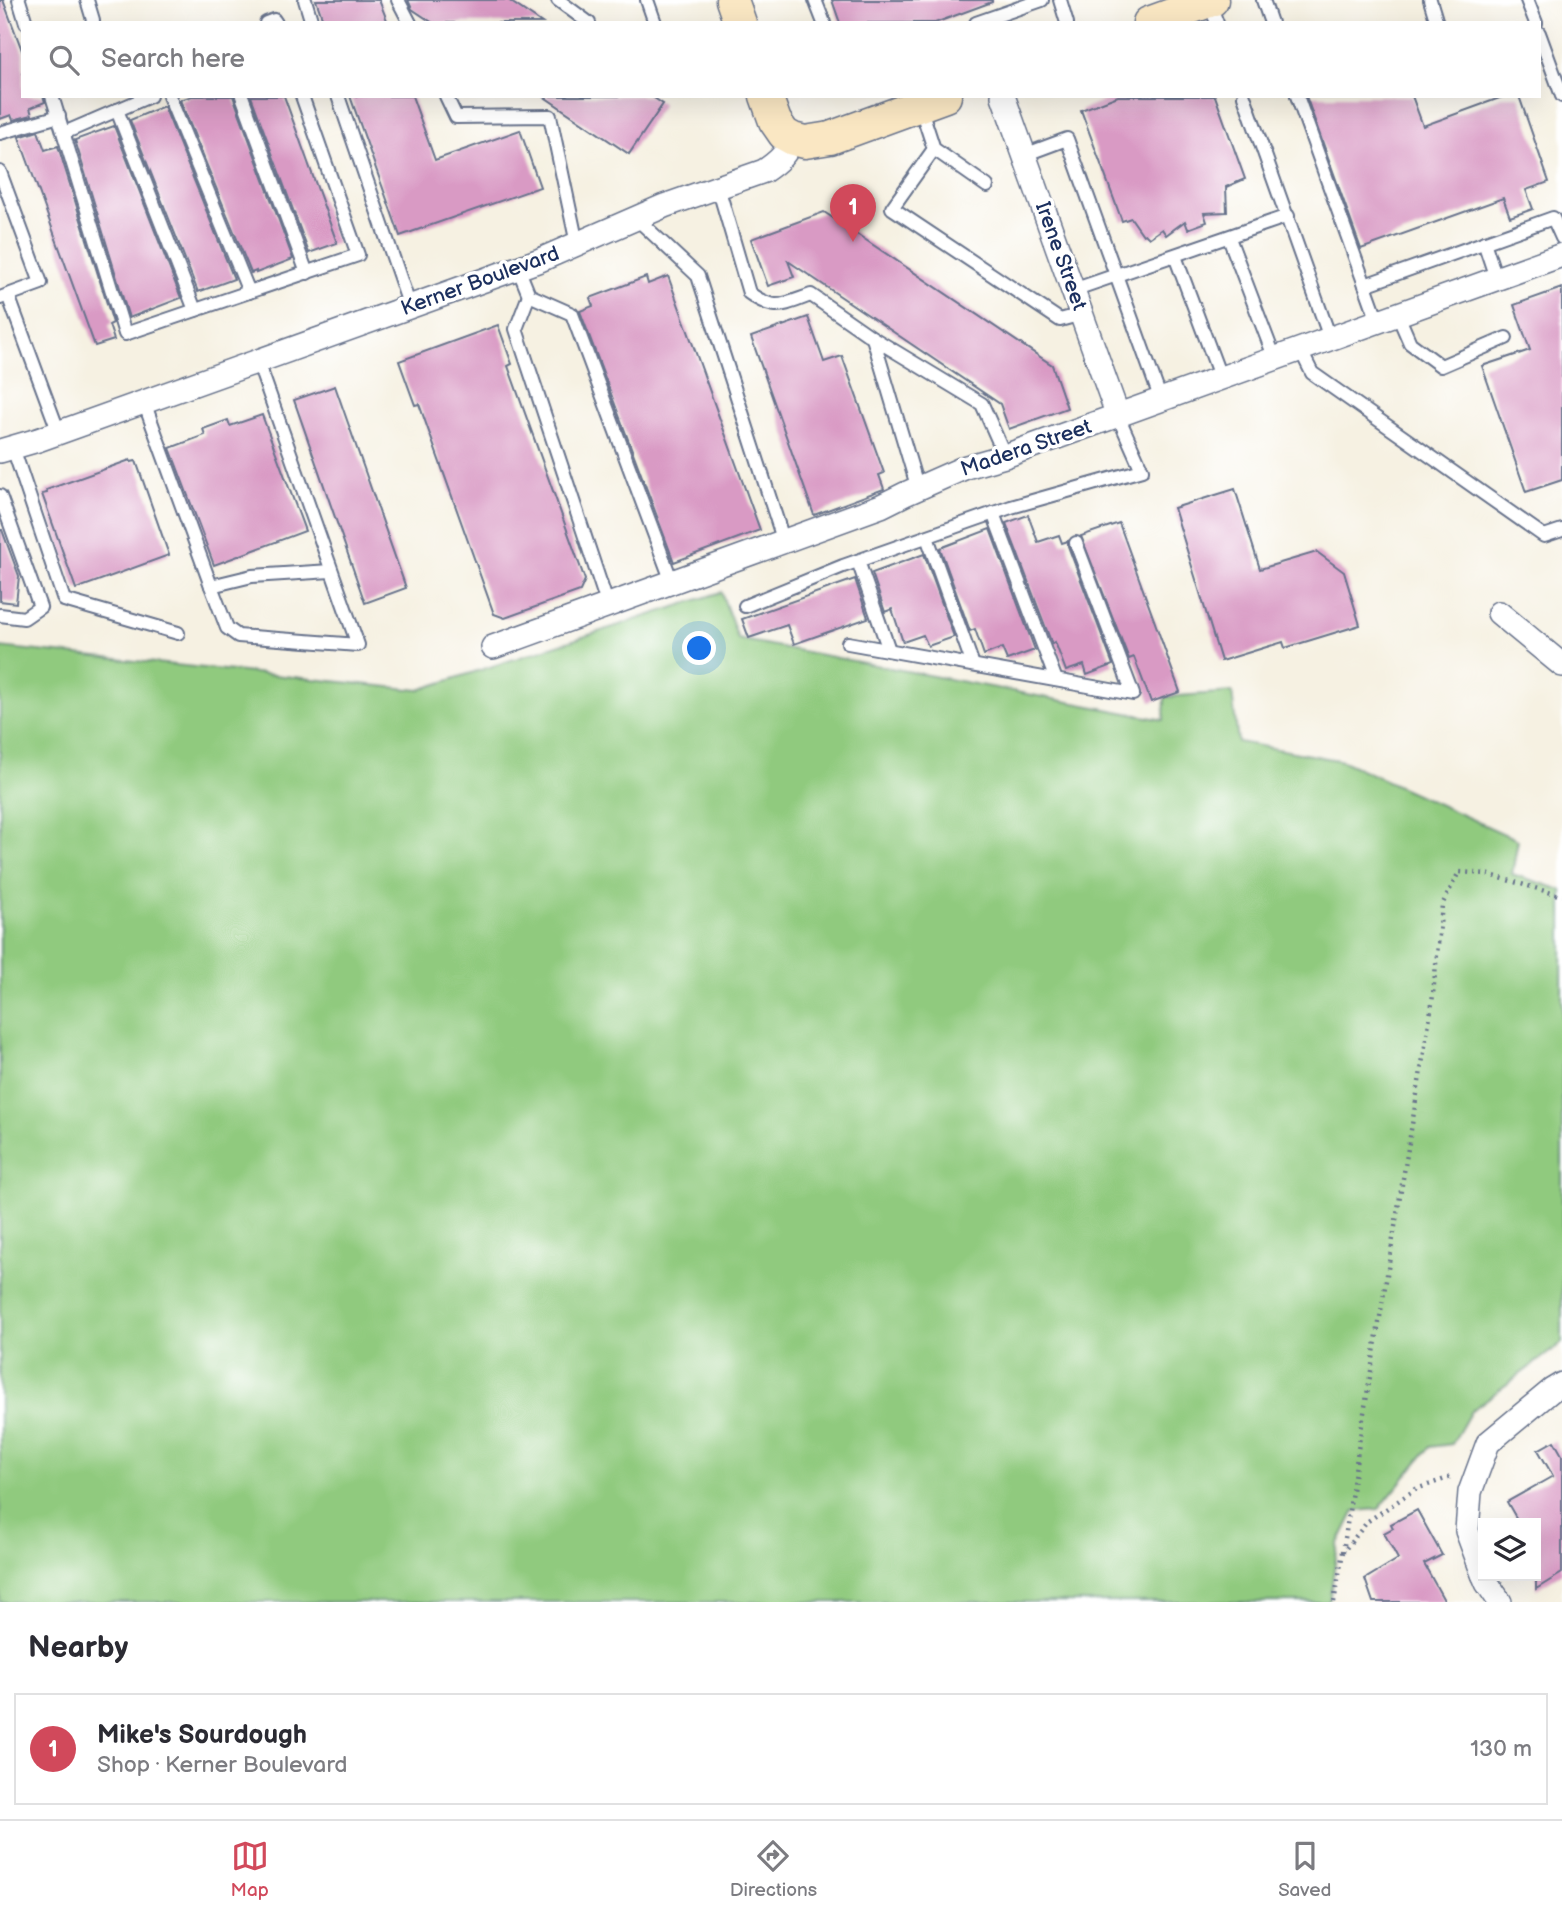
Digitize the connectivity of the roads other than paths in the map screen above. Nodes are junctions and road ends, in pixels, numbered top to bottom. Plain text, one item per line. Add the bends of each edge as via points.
1 (19, 0) edge
2 (87, 0) edge
3 (305, 0) edge
4 (398, 0) edge
5 (558, 0) edge
6 (647, 0) edge
7 (732, 0) edge
8 (815, 0) edge
9 (1042, 0) edge
10 (1060, 0) edge
11 (1263, 0) edge
12 (1430, 0) edge
13 (1527, 0) edge
14 (1213, 8) edge
15 (1161, 16) edge
16 (93, 20) dead end
17 (25, 21) edge
18 (312, 21) edge
19 (409, 21) edge
20 (586, 21) edge
21 (654, 21) edge
22 (739, 21) edge
23 (823, 21) edge
24 (982, 21) edge
25 (1067, 21) edge
26 (1270, 21) edge
27 (1436, 21) edge
28 (1535, 21) edge
29 (1541, 38) edge
30 (1562, 96) edge
31 (53, 98) edge
32 (145, 98) edge
33 (170, 98) edge
34 (243, 98) edge
35 (303, 98) edge
36 (339, 98) edge
37 (447, 98) edge
38 (767, 98) edge
39 (1004, 98) edge
40 (1245, 98) edge
41 (1298, 98) edge
42 (932, 101) edge
43 (117, 110) junction
44 (59, 117) junction
45 (0, 133) edge
46 (64, 133) junction
47 (793, 139) junction
48 (934, 149) junction
49 (1024, 155) junction
50 (0, 172) edge
51 (987, 186) dead end
52 (718, 187) junction
53 (1288, 216) junction
54 (636, 218) junction
55 (1229, 238) junction
56 (1562, 238) edge
57 (1484, 242) junction
58 (577, 244) junction
59 (1562, 255) edge
60 (1175, 257) junction
61 (518, 268) junction
62 (307, 273) junction
63 (1117, 276) junction
64 (1496, 278) junction
65 (1365, 285) junction
66 (1073, 290) junction
67 (248, 292) junction
68 (529, 295) junction
69 (4, 297) edge
70 (410, 307) junction
71 (195, 310) junction
72 (1082, 314) junction
73 (1387, 317) junction
74 (873, 338) junction
75 (1330, 338) junction
76 (1506, 338) dead end
77 (1300, 349) junction
78 (1275, 359) junction
79 (258, 362) junction
80 (1221, 379) junction
81 (1161, 400) junction
82 (144, 402) junction
83 (1118, 416) junction
84 (59, 433) junction
85 (6, 449) edge
86 (1005, 456) junction
87 (918, 489) junction
88 (0, 496) edge
89 (993, 513) junction
90 (1562, 530) edge
91 (927, 537) junction
92 (784, 542) junction
93 (1076, 543) dead end
94 (858, 561) junction
95 (331, 570) junction
96 (672, 583) junction
97 (211, 586) junction
98 (608, 606) junction
99 (746, 606) dead end
100 (1499, 613) dead end
101 (0, 615) edge
102 (178, 633) dead end
103 (848, 643) dead end
104 (493, 647) dead end
105 (889, 650) junction
106 (974, 665) junction
107 (1562, 665) edge
108 (1056, 680) junction
109 (1562, 1384) edge
110 (1478, 1560) edge
111 (1486, 1581) edge
112 (1500, 1602) edge

1 - 17 lane
2 - 16 lane
3 - 18 lane
4 - 19 lane
5 - 20 lane
6 - 21 lane
7 - 22 street
8 - 23 lane
9 - 24 lane
10 - 25 lane
11 - 26 lane
12 - 27 lane
13 - 28 lane
14 - 15 street
29 - 30 lane
31 - 44 lane
32 - 43 lane
33 - 67 lane
34 - 62 lane
35 - 62 lane via 358,256
36 - 70 lane
37 - 58 lane via 456,117 550,116
38 - 47 street via 778,126
39 - 49 street, Irene Street
40 - 53 lane
41 - 65 lane
42 - 47 street via 830,138
42 - 48 lane
43 - 46 lane
43 - 71 lane
44 - 45 lane
44 - 46 lane
46 - 71 lane via 125,334
47 - 52 street, Kerner Boulevard via 786,154 764,171
48 - 51 lane
48 - 72 lane via 892,208 1060,320
49 - 63 lane via 1067,139
49 - 66 street, Irene Street
50 - 69 lane via 41,284
52 - 54 street, Kerner Boulevard
52 - 74 lane via 748,293 778,306 811,296
53 - 55 lane
53 - 75 lane
54 - 58 street, Kerner Boulevard
54 - 92 lane via 698,276
55 - 60 lane
55 - 78 lane
56 - 57 lane via 1552,218
57 - 64 lane
57 - 65 lane
58 - 61 street, Kerner Boulevard
59 - 64 street, Madera Street
60 - 63 lane
60 - 80 lane
61 - 68 lane
61 - 70 street, Kerner Boulevard
62 - 67 lane
63 - 66 lane
63 - 81 lane
64 - 73 street, Madera Street
65 - 73 lane
66 - 72 street, Irene Street
67 - 71 lane
68 - 96 lane via 572,314
68 - 98 lane via 516,328
69 - 84 lane
70 - 79 street, Kerner Boulevard
72 - 83 street, Irene Street
73 - 75 street, Madera Street
73 - 76 lane via 1410,343 1441,366
74 - 86 lane via 982,404
74 - 87 lane
75 - 77 street, Madera Street
77 - 78 street, Madera Street
77 - 90 lane via 1312,373 1544,536
78 - 80 street, Madera Street
79 - 82 street, Kerner Boulevard
79 - 95 lane
80 - 81 street, Madera Street
81 - 83 street, Madera Street
82 - 84 street, Kerner Boulevard
82 - 97 lane
83 - 86 street, Madera Street
83 - 89 lane via 1142,470
84 - 85 street, Kerner Boulevard
85 - 102 lane via 64,600
86 - 87 street, Madera Street via 966,467
87 - 92 street, Madera Street
88 - 101 lane via 40,607 24,618
89 - 91 lane
89 - 108 lane
91 - 94 lane
91 - 106 lane
92 - 96 street, Madera Street
93 - 108 lane via 1133,694
94 - 99 lane
94 - 105 lane
95 - 97 lane via 252,576
95 - 97 lane via 358,645 237,636 227,628
96 - 98 street, Madera Street
98 - 104 street, Madera Street
100 - 107 street
103 - 105 lane
105 - 106 lane
106 - 108 lane
109 - 110 street via 1488,1443 1470,1492 1466,1531
111 - 112 street

